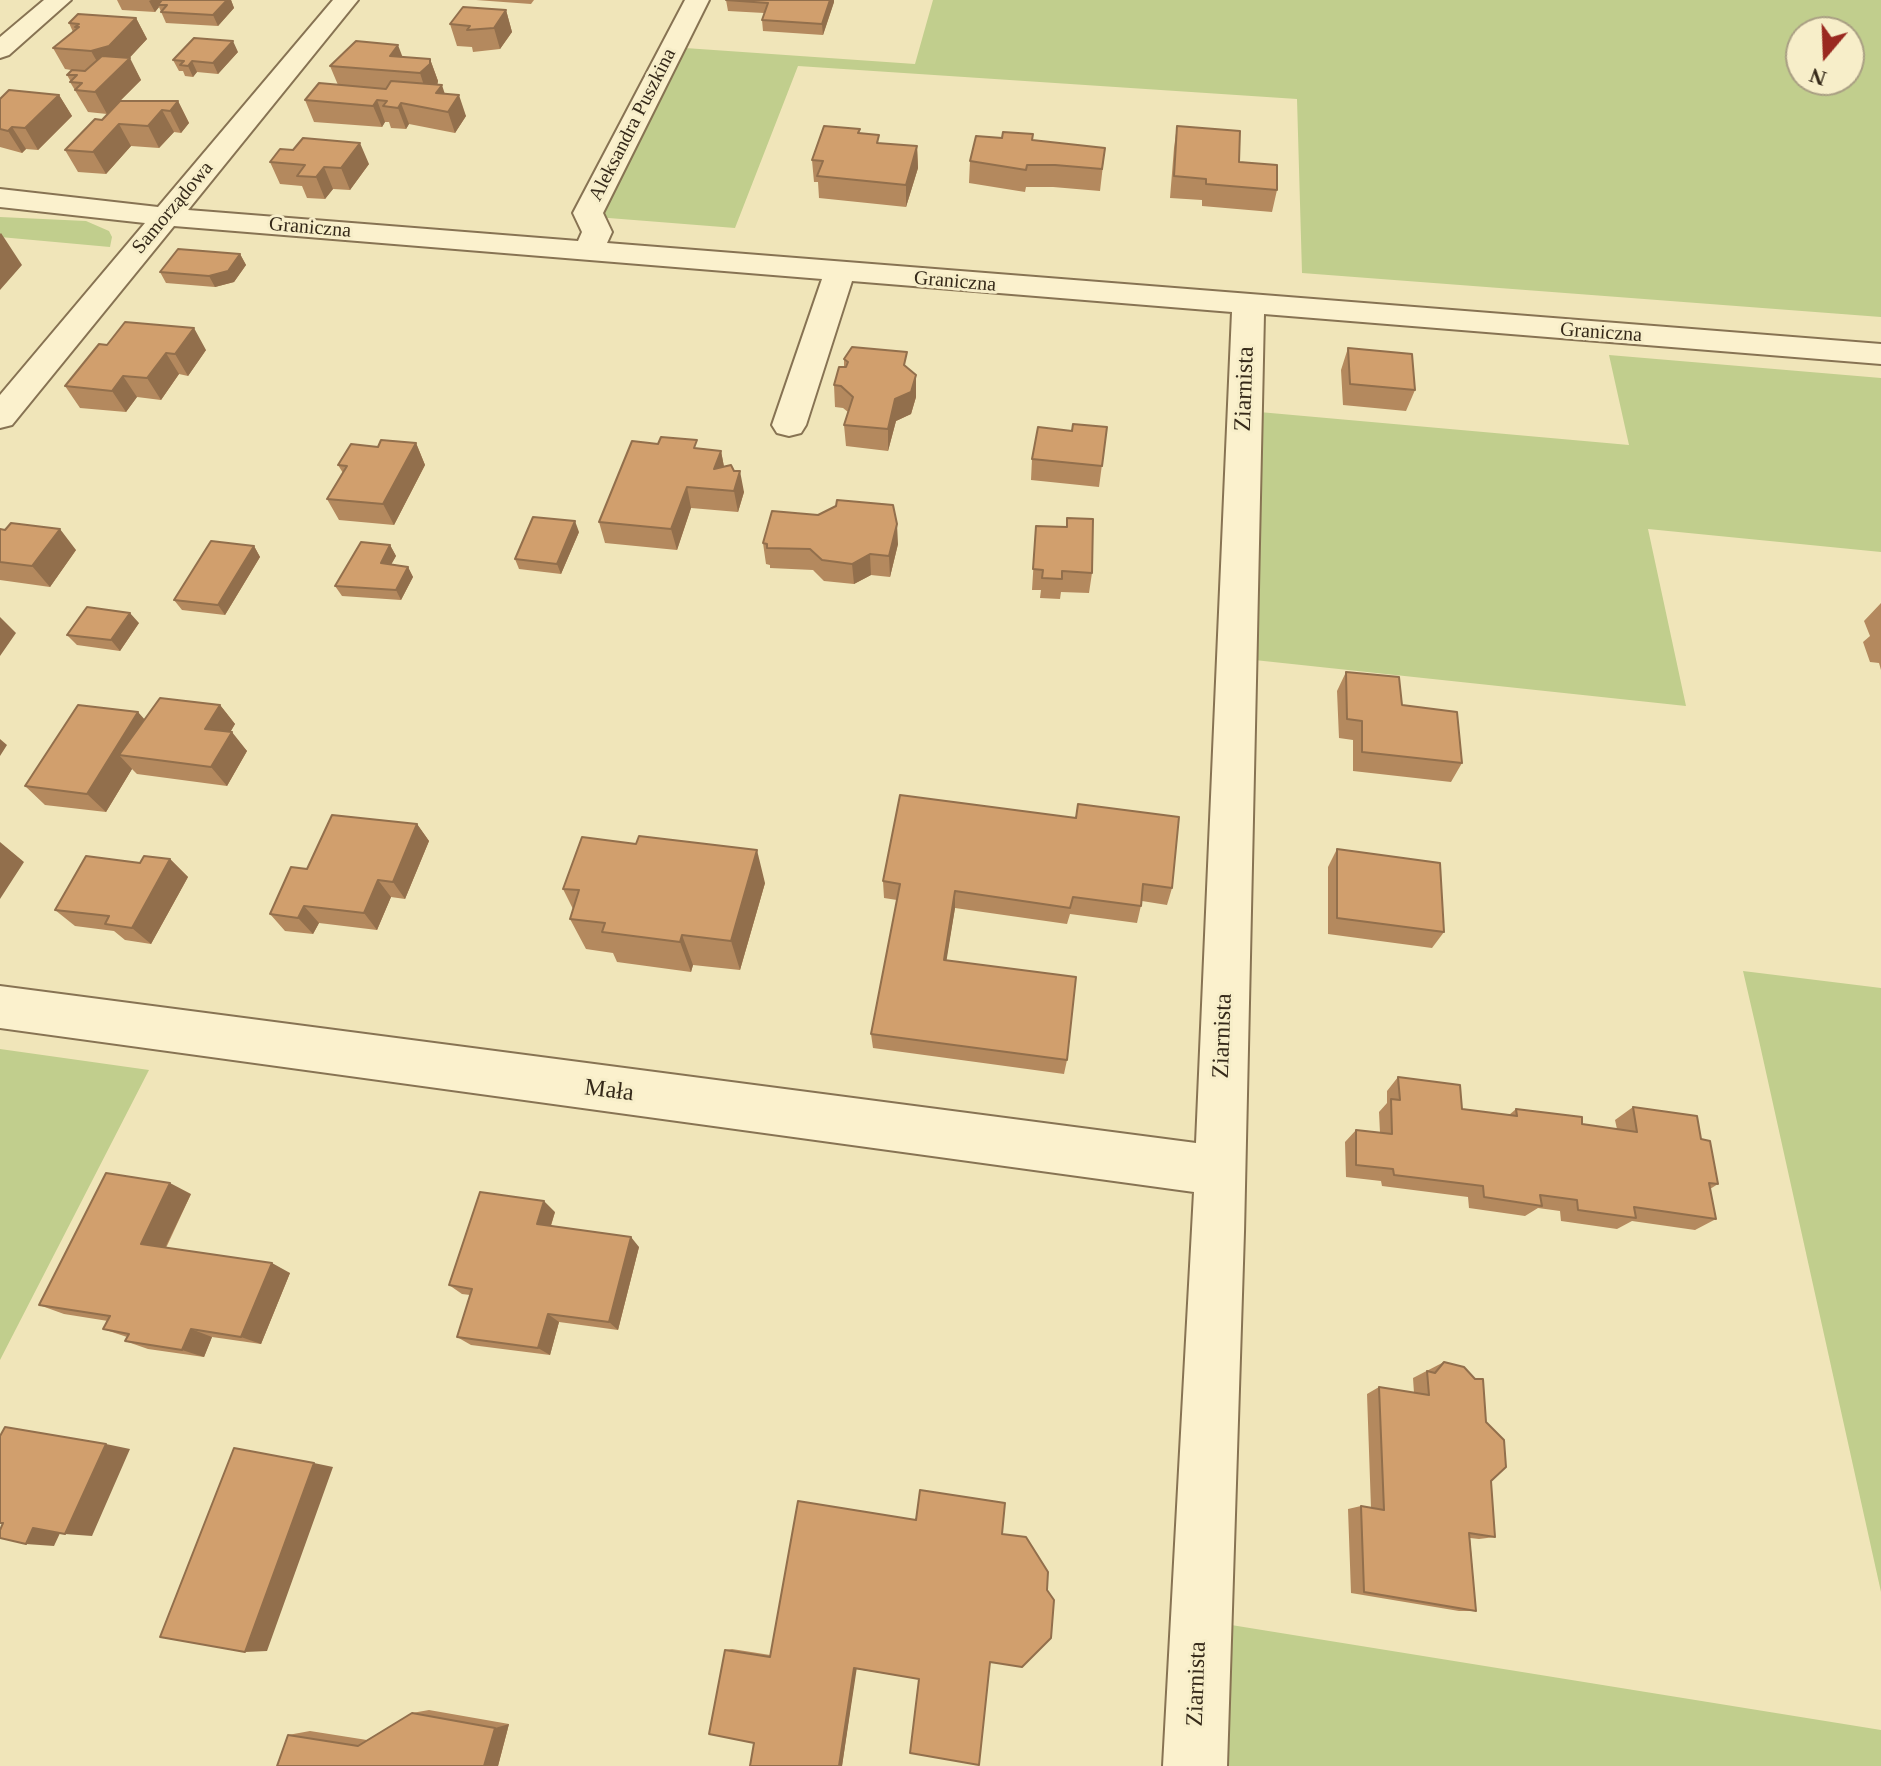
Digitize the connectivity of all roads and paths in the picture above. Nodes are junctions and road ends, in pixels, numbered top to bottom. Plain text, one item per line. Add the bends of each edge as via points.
1 (59, 0) edge
2 (346, 0) edge
3 (697, 0) edge
4 (0, 50) edge
5 (10, 202) edge
6 (167, 217) junction
7 (589, 250) junction
8 (840, 272) junction
9 (1248, 306) junction
10 (1881, 354) edge
11 (0, 417) edge
12 (789, 425) dead end
13 (0, 1007) edge
14 (1219, 1171) junction
15 (1195, 1766) edge

1 - 4 street
2 - 6 street, Samorządowa
3 - 7 street, Aleksandra Puszkina via 588,213 597,232
5 - 6 street, Graniczna
6 - 7 street, Graniczna
6 - 11 street, Samorządowa
7 - 8 street, Graniczna
8 - 9 street, Graniczna
8 - 12 street
9 - 10 street, Graniczna
9 - 14 street, Ziarnista
13 - 14 street, Mała
14 - 15 street, Ziarnista

